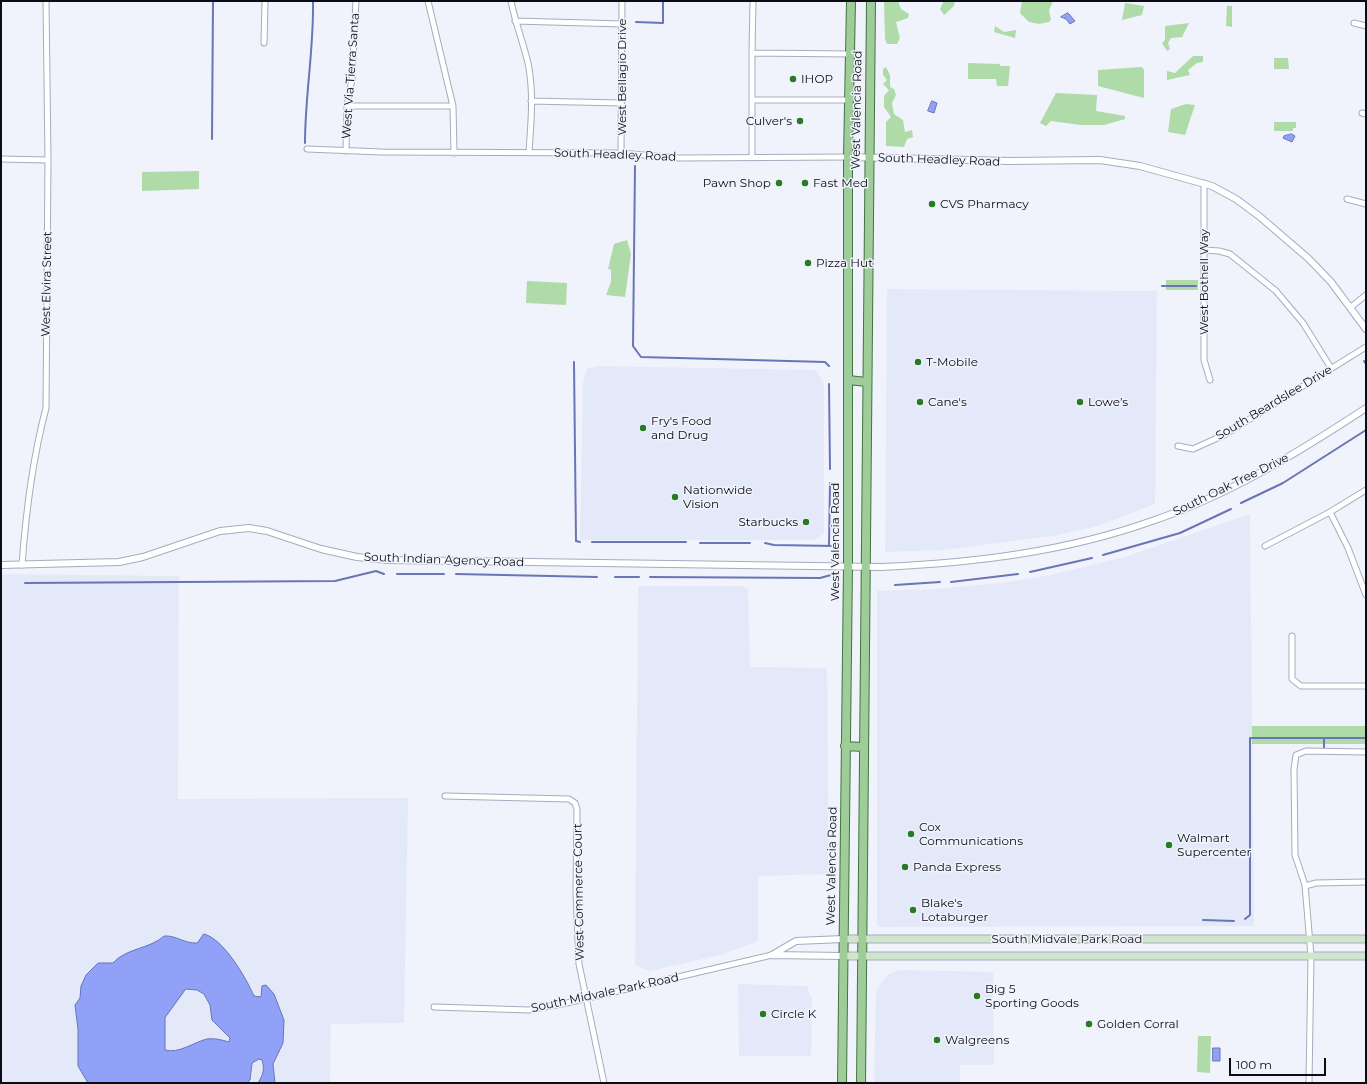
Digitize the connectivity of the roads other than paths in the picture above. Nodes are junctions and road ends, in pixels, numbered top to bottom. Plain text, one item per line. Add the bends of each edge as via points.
1 (46, 1) edge
2 (265, 1) edge
3 (356, 1) edge
4 (428, 1) edge
5 (511, 1) edge
6 (622, 1) edge
7 (753, 1) edge
8 (851, 1) edge
9 (871, 1) edge
10 (515, 21) junction
11 (1354, 23) dead end
12 (622, 24) junction
13 (1366, 26) edge
14 (264, 43) dead end
15 (752, 53) junction
16 (850, 54) junction
17 (752, 100) junction
18 (849, 100) junction
19 (531, 101) junction
20 (621, 103) junction
21 (347, 106) junction
22 (453, 106) junction
23 (307, 149) dead end
24 (346, 151) junction
25 (529, 152) junction
26 (454, 153) junction
27 (621, 153) junction
28 (848, 157) junction
29 (752, 158) junction
30 (869, 158) junction
31 (1, 159) edge
32 (48, 160) junction
33 (1204, 183) junction
34 (1347, 199) dead end
35 (1366, 204) edge
36 (1205, 250) junction
37 (1366, 295) edge
38 (1351, 307) junction
39 (1366, 329) edge
40 (1366, 347) edge
41 (1331, 368) junction
42 (848, 380) junction
43 (1210, 380) dead end
44 (867, 382) junction
45 (1366, 408) edge
46 (1178, 446) dead end
47 (1366, 490) edge
48 (1330, 512) junction
49 (1265, 546) dead end
50 (1, 565) edge
51 (22, 565) junction
52 (848, 566) junction
53 (866, 566) junction
54 (1366, 595) edge
55 (1292, 636) dead end
56 (1366, 686) edge
57 (845, 746) junction
58 (863, 747) junction
59 (1366, 752) edge
60 (445, 796) dead end
61 (1366, 882) edge
62 (1305, 886) junction
63 (1309, 938) junction
64 (1366, 939) edge
65 (843, 940) junction
66 (861, 940) junction
67 (772, 955) junction
68 (843, 956) junction
69 (861, 956) junction
70 (1311, 956) junction
71 (1366, 956) edge
72 (586, 998) junction
73 (434, 1007) dead end
74 (604, 1083) edge
75 (842, 1083) edge
76 (861, 1083) edge
77 (1309, 1083) edge

1 - 32 street, West Elvira Street
2 - 14 street
3 - 21 street, West Via Tierra Santa via 352,79
4 - 22 street
5 - 10 street
6 - 12 street, West Bellagio Drive
7 - 15 street
8 - 16 main road, West Valencia Road
9 - 30 main road, West Valencia Road
10 - 12 street
10 - 19 street via 528,64
11 - 13 street
12 - 20 street, West Bellagio Drive
15 - 16 street
15 - 17 street
16 - 18 main road, West Valencia Road
17 - 18 street
17 - 29 street
18 - 28 main road, West Valencia Road
19 - 20 street
19 - 25 street
20 - 27 street, West Bellagio Drive
21 - 22 street
21 - 24 street, West Via Tierra Santa
22 - 26 street
23 - 24 street, South Headley Road
24 - 26 street, South Headley Road
25 - 26 street, South Headley Road
25 - 27 street, South Headley Road
27 - 29 street, South Headley Road via 679,158
28 - 29 street, South Headley Road
28 - 30 street, South Headley Road
28 - 42 main road, West Valencia Road
30 - 33 street, South Headley Road via 1100,160 1140,166
30 - 44 main road, West Valencia Road
31 - 32 street
32 - 51 street, West Elvira Street via 46,408 36,444 26,502
33 - 36 street, West Bothell Way
33 - 38 street, South Headley Road via 1236,199 1259,216 1308,259
34 - 35 street
36 - 41 street via 1230,254 1276,292 1303,323
36 - 43 street, West Bothell Way via 1204,360
37 - 38 street
38 - 39 street, South Headley Road
40 - 41 street, South Beardslee Drive
41 - 46 street, South Beardslee Drive via 1224,436 1193,449
42 - 44 main road
42 - 52 main road, West Valencia Road
44 - 53 main road, West Valencia Road
45 - 53 street, South Oak Tree Drive via 1301,451 1199,503 1152,521 1093,539 1021,555 942,564
47 - 48 street
48 - 49 street
48 - 54 street via 1348,548
50 - 51 street, South Indian Agency Road
51 - 52 street, South Indian Agency Road via 118,562 143,557 220,531 249,528 267,531 328,551 389,560
52 - 53 street, South Oak Tree Drive
52 - 57 main road, West Valencia Road
53 - 58 main road, West Valencia Road
55 - 56 street via 1292,679 1300,686
57 - 58 main road
57 - 65 main road, West Valencia Road
58 - 66 main road, West Valencia Road
59 - 62 street via 1306,751 1296,755 1295,855
60 - 72 street, West Commerce Court via 569,799 575,804 578,809 578,964
61 - 62 street via 1316,883
62 - 63 street
63 - 64 main road, South Midvale Park Road
63 - 66 main road, South Midvale Park Road
63 - 70 street
65 - 66 main road, South Midvale Park Road
65 - 67 street, South Midvale Park Road via 796,941
65 - 68 main road, West Valencia Road
66 - 69 main road, West Valencia Road
67 - 68 street, South Midvale Park Road
67 - 72 street, South Midvale Park Road
68 - 69 main road, South Midvale Park Road
68 - 75 main road, West Valencia Road
69 - 70 main road, South Midvale Park Road
69 - 76 main road, West Valencia Road
70 - 71 main road, South Midvale Park Road
70 - 77 street
72 - 73 street, South Midvale Park Road via 529,1010
72 - 74 street, West Commerce Court

